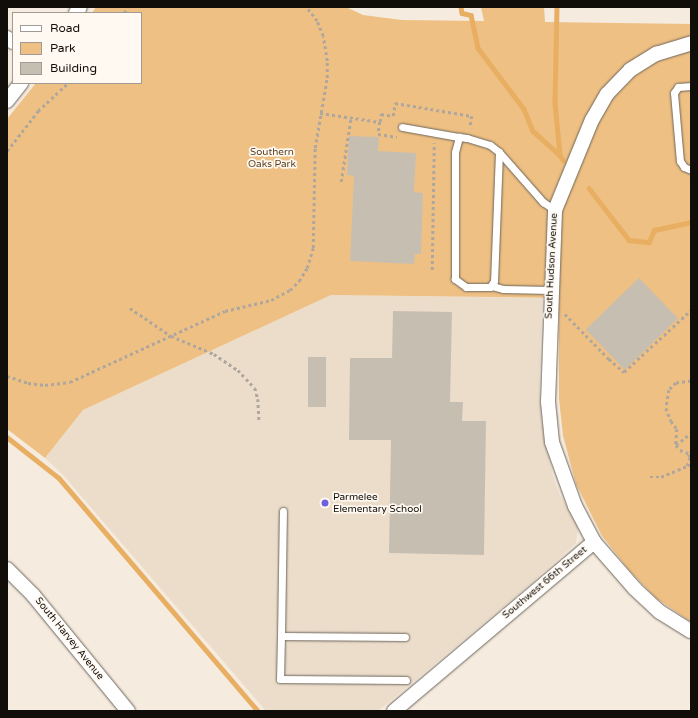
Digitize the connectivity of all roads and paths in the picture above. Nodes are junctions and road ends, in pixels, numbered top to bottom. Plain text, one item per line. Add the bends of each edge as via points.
1 (306, 7) edge
2 (691, 43) edge
3 (20, 84) edge
4 (67, 84) edge
5 (691, 86) edge
6 (7, 101) edge
7 (320, 113) junction
8 (351, 118) junction
9 (402, 127) dead end
10 (399, 137) dead end
11 (459, 137) junction
12 (427, 142) dead end
13 (7, 151) edge
14 (499, 152) junction
15 (691, 170) edge
16 (341, 182) dead end
17 (555, 210) junction
18 (432, 270) dead end
19 (492, 286) junction
20 (551, 290) junction
21 (130, 308) dead end
22 (561, 310) dead end
23 (691, 310) edge
24 (171, 336) junction
25 (7, 376) edge
26 (691, 381) edge
27 (259, 420) dead end
28 (691, 433) edge
29 (676, 445) junction
30 (689, 454) edge
31 (691, 464) edge
32 (687, 466) junction
33 (650, 477) dead end
34 (283, 512) dead end
35 (594, 542) junction
36 (7, 569) edge
37 (691, 631) edge
38 (281, 636) junction
39 (405, 637) dead end
40 (406, 680) dead end
41 (128, 711) edge
42 (394, 711) edge

1 - 7 path via 317,21 326,49 327,78
2 - 17 street, South Hudson Avenue via 656,54 630,70 607,94 592,120
3 - 6 street
4 - 13 path via 42,107
5 - 15 lane via 678,87 674,93 680,161 684,167
7 - 8 path
7 - 24 path via 313,180 313,248 299,281 290,290 271,300 225,311
8 - 10 path via 380,122 378,134
8 - 16 path
9 - 11 lane
11 - 14 lane via 490,145
11 - 19 lane via 455,152 455,280 466,287
12 - 18 path via 434,143
14 - 17 lane via 543,202
14 - 19 lane
17 - 20 street, South Hudson Avenue
19 - 20 lane via 503,289
20 - 35 street, South Hudson Avenue via 548,402 552,442 575,506
21 - 24 path
22 - 23 path via 624,372
24 - 25 path via 70,382 45,385
24 - 27 path via 214,354 238,370 256,388
26 - 29 path via 676,383 669,390 666,399 668,415 678,428
28 - 29 path
29 - 30 path
30 - 32 path
31 - 32 path
32 - 33 path via 661,477
34 - 38 lane
35 - 37 street, Southwest 66th Street via 635,590 660,612
35 - 42 street, Southwest 66th Street
36 - 41 street, South Harvey Avenue via 33,595
38 - 39 lane
38 - 40 lane via 280,678

